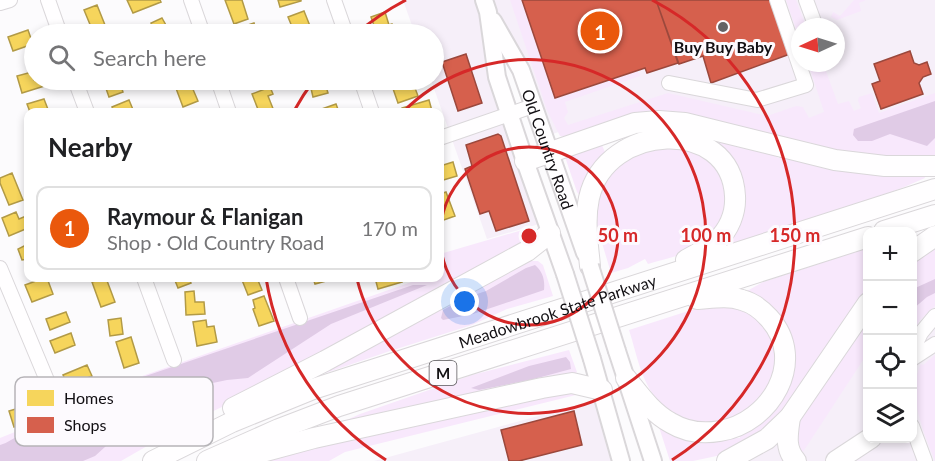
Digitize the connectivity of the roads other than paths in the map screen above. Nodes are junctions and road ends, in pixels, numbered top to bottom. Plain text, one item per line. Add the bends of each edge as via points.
1 (10, 0) edge
2 (48, 0) edge
3 (191, 0) edge
4 (334, 0) edge
5 (777, 0) edge
6 (806, 0) edge
7 (0, 3) edge
8 (486, 6) edge
9 (813, 18) edge
10 (56, 24) edge
11 (199, 24) edge
12 (342, 24) edge
13 (669, 83) dead end
14 (79, 90) edge
15 (221, 90) edge
16 (364, 90) edge
17 (533, 106) junction
18 (86, 108) edge
19 (228, 108) edge
20 (371, 108) edge
21 (510, 114) junction
22 (444, 137) edge
23 (549, 152) junction
24 (525, 160) junction
25 (935, 166) edge
26 (935, 189) edge
27 (935, 215) edge
28 (897, 227) edge
29 (550, 233) junction
30 (935, 236) edge
31 (863, 238) edge
32 (917, 249) edge
33 (590, 266) junction
34 (0, 268) edge
35 (653, 279) junction
36 (145, 282) edge
37 (287, 282) edge
38 (667, 301) junction
39 (863, 309) edge
40 (935, 316) edge
41 (300, 318) dead end
42 (917, 341) edge
43 (935, 344) edge
44 (917, 356) edge
45 (174, 360) dead end
46 (46, 377) edge
47 (626, 378) junction
48 (602, 390) junction
49 (790, 417) junction
50 (213, 420) edge
51 (213, 431) edge
52 (917, 439) edge
53 (863, 443) edge
54 (178, 446) edge
55 (181, 446) edge
56 (173, 450) junction
57 (153, 461) edge
58 (207, 461) edge
59 (228, 461) edge
60 (621, 461) edge
61 (653, 461) edge
62 (727, 461) edge
63 (796, 461) edge
64 (836, 461) edge
65 (925, 461) edge

1 - 7 street
2 - 10 street
3 - 11 street
4 - 12 street
5 - 13 street via 806,86 757,100
6 - 9 street
8 - 17 main road, Old Country Road via 521,70
8 - 21 main road, Old Country Road via 497,77
14 - 18 street
15 - 19 street
16 - 20 street
17 - 21 street
17 - 23 main road, Old Country Road
21 - 22 street
21 - 24 main road, Old Country Road
23 - 24 highway
23 - 25 highway via 635,123 659,121 685,123 835,160
23 - 33 main road, Old Country Road
24 - 29 main road, Old Country Road
26 - 35 highway, Meadowbrook State Parkway / M
27 - 28 highway
29 - 48 main road, Old Country Road, bridge
29 - 50 highway via 517,257
30 - 32 highway
31 - 38 highway, Meadowbrook State Parkway / M
33 - 35 highway via 586,212 602,169 619,153 639,143 683,140 710,151 723,164 735,191 733,214 724,232 711,245
33 - 47 main road, Old Country Road, bridge
34 - 46 street
35 - 51 highway, Meadowbrook State Parkway / M via 313,389
36 - 45 street
37 - 41 street
38 - 47 highway via 730,298 761,310 783,342 784,365 778,388 764,409 747,423 703,432 685,430 664,419
38 - 58 highway, Meadowbrook State Parkway / M via 339,406
39 - 49 highway
40 - 42 street
43 - 44 street
47 - 61 main road, Old Country Road
48 - 59 highway via 572,383 542,388 304,440
48 - 60 main road, Old Country Road
49 - 62 highway via 767,439
49 - 63 highway via 788,443
52 - 65 street
53 - 64 highway
54 - 56 highway
55 - 56 highway, Meadowbrook State Parkway / M
56 - 57 highway, Meadowbrook State Parkway / M

